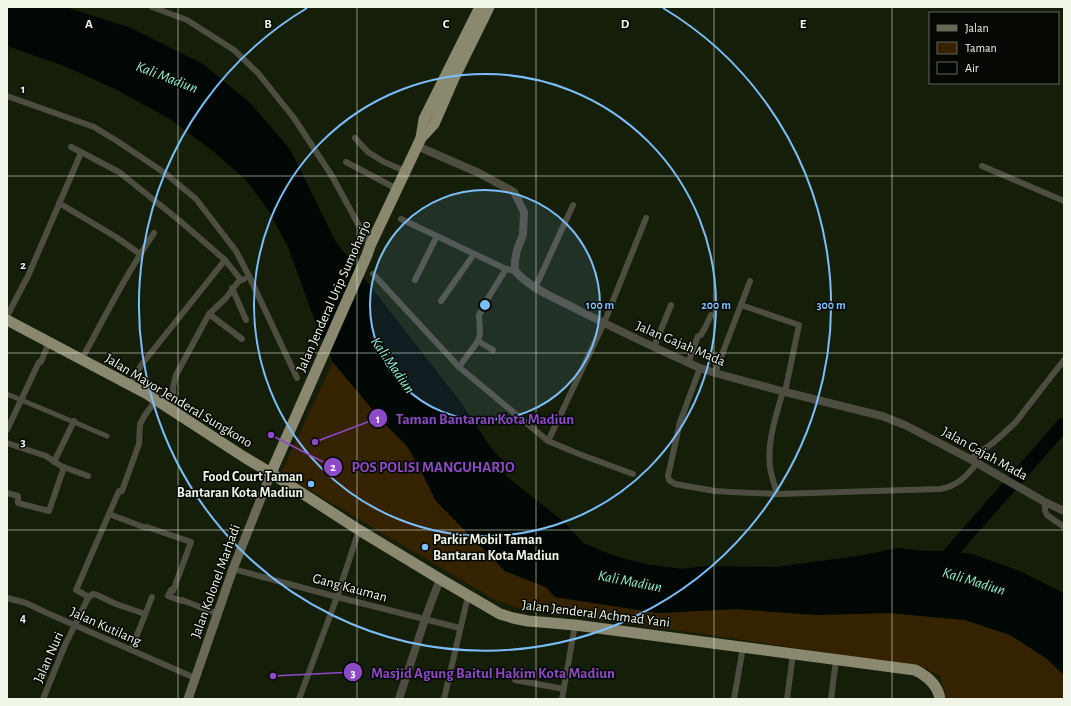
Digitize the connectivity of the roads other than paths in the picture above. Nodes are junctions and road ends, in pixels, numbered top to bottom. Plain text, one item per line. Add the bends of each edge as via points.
1 (152, 7) edge
2 (480, 7) edge
3 (489, 7) edge
4 (7, 96) edge
5 (355, 138) dead end
6 (419, 142) junction
7 (71, 147) dead end
8 (81, 152) junction
9 (346, 162) dead end
10 (982, 166) dead end
11 (406, 171) junction
12 (397, 189) junction
13 (1064, 201) edge
14 (59, 203) junction
15 (573, 205) dead end
16 (646, 218) dead end
17 (401, 219) dead end
18 (154, 233) dead end
19 (437, 236) junction
20 (368, 250) junction
21 (140, 254) junction
22 (474, 254) junction
23 (225, 260) junction
24 (506, 270) junction
25 (515, 271) junction
26 (373, 274) dead end
27 (249, 276) junction
28 (241, 280) junction
29 (415, 280) dead end
30 (750, 281) dead end
31 (232, 288) junction
32 (535, 288) junction
33 (441, 301) dead end
34 (741, 304) junction
35 (671, 305) dead end
36 (209, 314) junction
37 (710, 314) dead end
38 (7, 316) edge
39 (7, 320) edge
40 (246, 320) dead end
41 (604, 323) junction
42 (242, 339) dead end
43 (478, 341) junction
44 (50, 342) junction
45 (654, 347) junction
46 (493, 350) dead end
47 (82, 359) junction
48 (1064, 360) edge
49 (688, 363) junction
50 (459, 367) junction
51 (700, 368) junction
52 (715, 373) junction
53 (297, 378) dead end
54 (129, 385) junction
55 (784, 392) junction
56 (7, 394) edge
57 (21, 400) junction
58 (156, 400) junction
59 (172, 410) junction
60 (74, 421) junction
61 (7, 430) edge
62 (107, 436) dead end
63 (548, 441) junction
64 (7, 443) edge
65 (973, 461) junction
66 (54, 462) junction
67 (64, 467) junction
68 (273, 470) junction
69 (633, 474) dead end
70 (88, 476) dead end
71 (7, 493) edge
72 (777, 494) junction
73 (1044, 501) junction
74 (1064, 511) edge
75 (109, 514) junction
76 (1064, 527) edge
77 (360, 530) junction
78 (233, 569) junction
79 (440, 579) junction
80 (468, 596) junction
81 (89, 597) junction
82 (152, 597) dead end
83 (338, 597) junction
84 (7, 598) edge
85 (145, 614) junction
86 (218, 614) junction
87 (425, 619) junction
88 (575, 625) junction
89 (75, 626) junction
90 (460, 628) junction
91 (743, 647) junction
92 (131, 650) junction
93 (793, 654) junction
94 (836, 660) junction
95 (196, 678) junction
96 (515, 680) dead end
97 (564, 689) junction
98 (43, 699) edge
99 (188, 699) edge
100 (299, 699) edge
101 (399, 699) edge
102 (444, 699) edge
103 (562, 699) edge
104 (734, 699) edge
105 (787, 699) edge
106 (831, 699) edge
107 (940, 699) edge

1 - 20 street via 187,20 234,50 258,73 294,118 332,176
2 - 6 highway, Jalan Jenderal Urip Sumoharjo via 424,119
3 - 6 highway, Jalan Jenderal Urip Sumoharjo via 434,124
4 - 27 street via 94,127 166,174 196,199 236,251
5 - 11 street via 368,152
6 - 11 highway, Jalan Jenderal Urip Sumoharjo
6 - 25 street via 514,192 524,212 523,235 517,250
7 - 8 street
8 - 14 street
8 - 23 street via 119,172
9 - 12 street
10 - 13 street
11 - 12 highway, Jalan Jenderal Urip Sumoharjo
12 - 20 highway, Jalan Jenderal Urip Sumoharjo
14 - 21 street
14 - 38 street via 28,276
15 - 32 street
16 - 41 street
17 - 19 street
18 - 21 street
19 - 22 street
19 - 29 street
20 - 68 highway, Jalan Jenderal Urip Sumoharjo
21 - 47 street
22 - 24 street
22 - 33 street
23 - 28 street
23 - 54 street via 142,364
24 - 25 street
24 - 43 street via 479,314
25 - 32 street, Jalan Gajah Mada
26 - 50 street
27 - 28 street
27 - 53 street
28 - 31 street
30 - 34 street
31 - 36 street via 226,298
31 - 40 street
32 - 41 street, Jalan Gajah Mada
34 - 52 street
34 - 55 street via 799,325
35 - 45 street
36 - 42 street
36 - 59 street via 176,375
37 - 49 street
39 - 44 highway, Jalan Mayor Jenderal Sungkono
41 - 45 street, Jalan Gajah Mada
41 - 63 street
43 - 46 street
43 - 50 street
44 - 47 highway, Jalan Mayor Jenderal Sungkono
44 - 57 street
45 - 49 street, Jalan Gajah Mada
47 - 54 highway, Jalan Mayor Jenderal Sungkono
48 - 65 street via 1015,423
49 - 51 street, Jalan Gajah Mada
50 - 63 street
51 - 52 street, Jalan Gajah Mada
51 - 72 street via 680,422 669,480 675,484 715,492
52 - 55 street, Jalan Gajah Mada
54 - 58 highway, Jalan Mayor Jenderal Sungkono
55 - 65 street, Jalan Gajah Mada via 882,416 905,425
55 - 72 street via 769,449 770,468
56 - 57 street
57 - 60 street
57 - 61 street
58 - 59 highway, Jalan Mayor Jenderal Sungkono
58 - 75 street via 140,424 138,444 125,484 122,491 119,490
59 - 68 highway, Jalan Mayor Jenderal Sungkono via 244,457
60 - 62 street
60 - 66 street
63 - 69 street
64 - 66 street via 46,456
65 - 72 street via 964,477 948,488
65 - 73 street, Jalan Gajah Mada
66 - 67 street
67 - 70 street
67 - 71 street via 49,512 18,502 18,496
68 - 77 highway, Jalan Jenderal Achmad Yani
68 - 78 main road, Jalan Kolonel Marhadi
73 - 74 street, Jalan Gajah Mada
73 - 76 street via 1047,515
75 - 81 street via 76,590
75 - 86 street via 191,542 173,591 170,590 168,596
77 - 79 highway, Jalan Jenderal Achmad Yani
77 - 83 street
78 - 83 street, Gang Kauman
78 - 86 main road, Jalan Kolonel Marhadi
79 - 80 highway, Jalan Jenderal Achmad Yani
79 - 87 street
80 - 88 highway, Jalan Jenderal Achmad Yani via 500,614 513,618
80 - 90 street
81 - 85 street via 97,595
81 - 89 street, Jalan Nuri
82 - 85 street
83 - 87 street, Gang Kauman
83 - 100 street
84 - 89 street, Jalan Kutilang via 26,603
85 - 92 street
86 - 95 main road, Jalan Kolonel Marhadi
87 - 90 street, Gang Kauman
87 - 101 street
88 - 91 highway, Jalan Jenderal Achmad Yani
88 - 97 street
89 - 92 street, Jalan Kutilang
89 - 98 street, Jalan Nuri
90 - 102 street
91 - 93 highway, Jalan Jenderal Achmad Yani
91 - 104 street
92 - 95 street, Jalan Kutilang
93 - 94 highway, Jalan Jenderal Achmad Yani
93 - 105 street
94 - 106 street
94 - 107 highway, Jalan Jenderal Achmad Yani via 915,670 933,683
95 - 99 main road, Jalan Kolonel Marhadi
96 - 97 street
97 - 103 street

